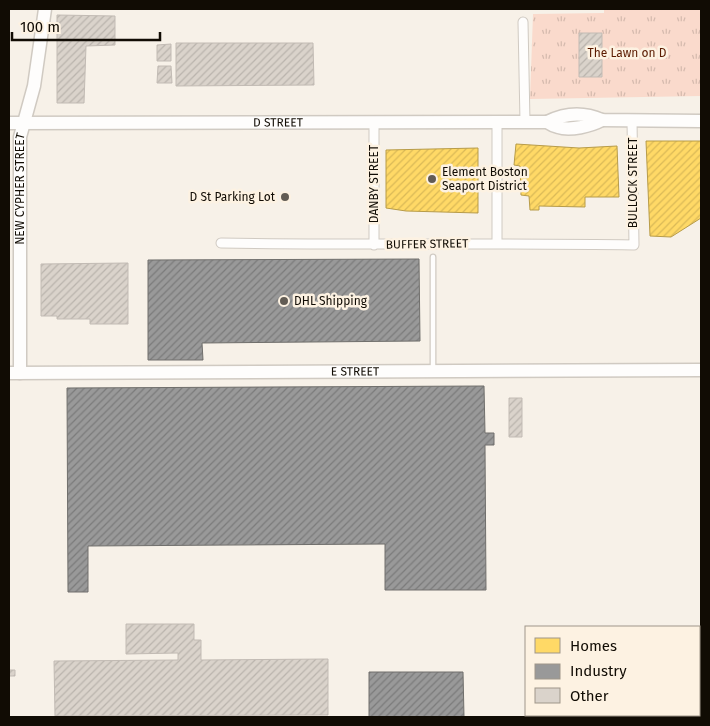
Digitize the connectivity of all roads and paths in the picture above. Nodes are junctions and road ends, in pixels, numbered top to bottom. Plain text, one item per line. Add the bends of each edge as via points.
1 (45, 9) edge
2 (523, 22) dead end
3 (701, 121) edge
4 (374, 122) junction
5 (497, 122) junction
6 (525, 122) junction
7 (632, 122) junction
8 (9, 123) edge
9 (24, 123) junction
10 (221, 243) dead end
11 (498, 243) junction
12 (374, 245) junction
13 (634, 245) joint
14 (433, 257) dead end
15 (701, 370) edge
16 (433, 371) junction
17 (14, 373) edge

1 - 9 street, NEW CYPHER STREET
2 - 6 street
3 - 7 street, D STREET
4 - 5 street, D STREET
4 - 9 street, D STREET
4 - 12 street, DANBY STREET
5 - 6 street, D STREET
5 - 11 street
6 - 7 street, D STREET via 547,122 564,128 590,126 602,120
7 - 13 street, BULLOCK STREET
8 - 9 street, D STREET
9 - 17 street, NEW CYPHER STREET via 20,137
10 - 12 street, BUFFER STREET
11 - 12 street, BUFFER STREET
11 - 13 street, BUFFER STREET
14 - 16 lane
15 - 16 street, E STREET
16 - 17 street, E STREET

